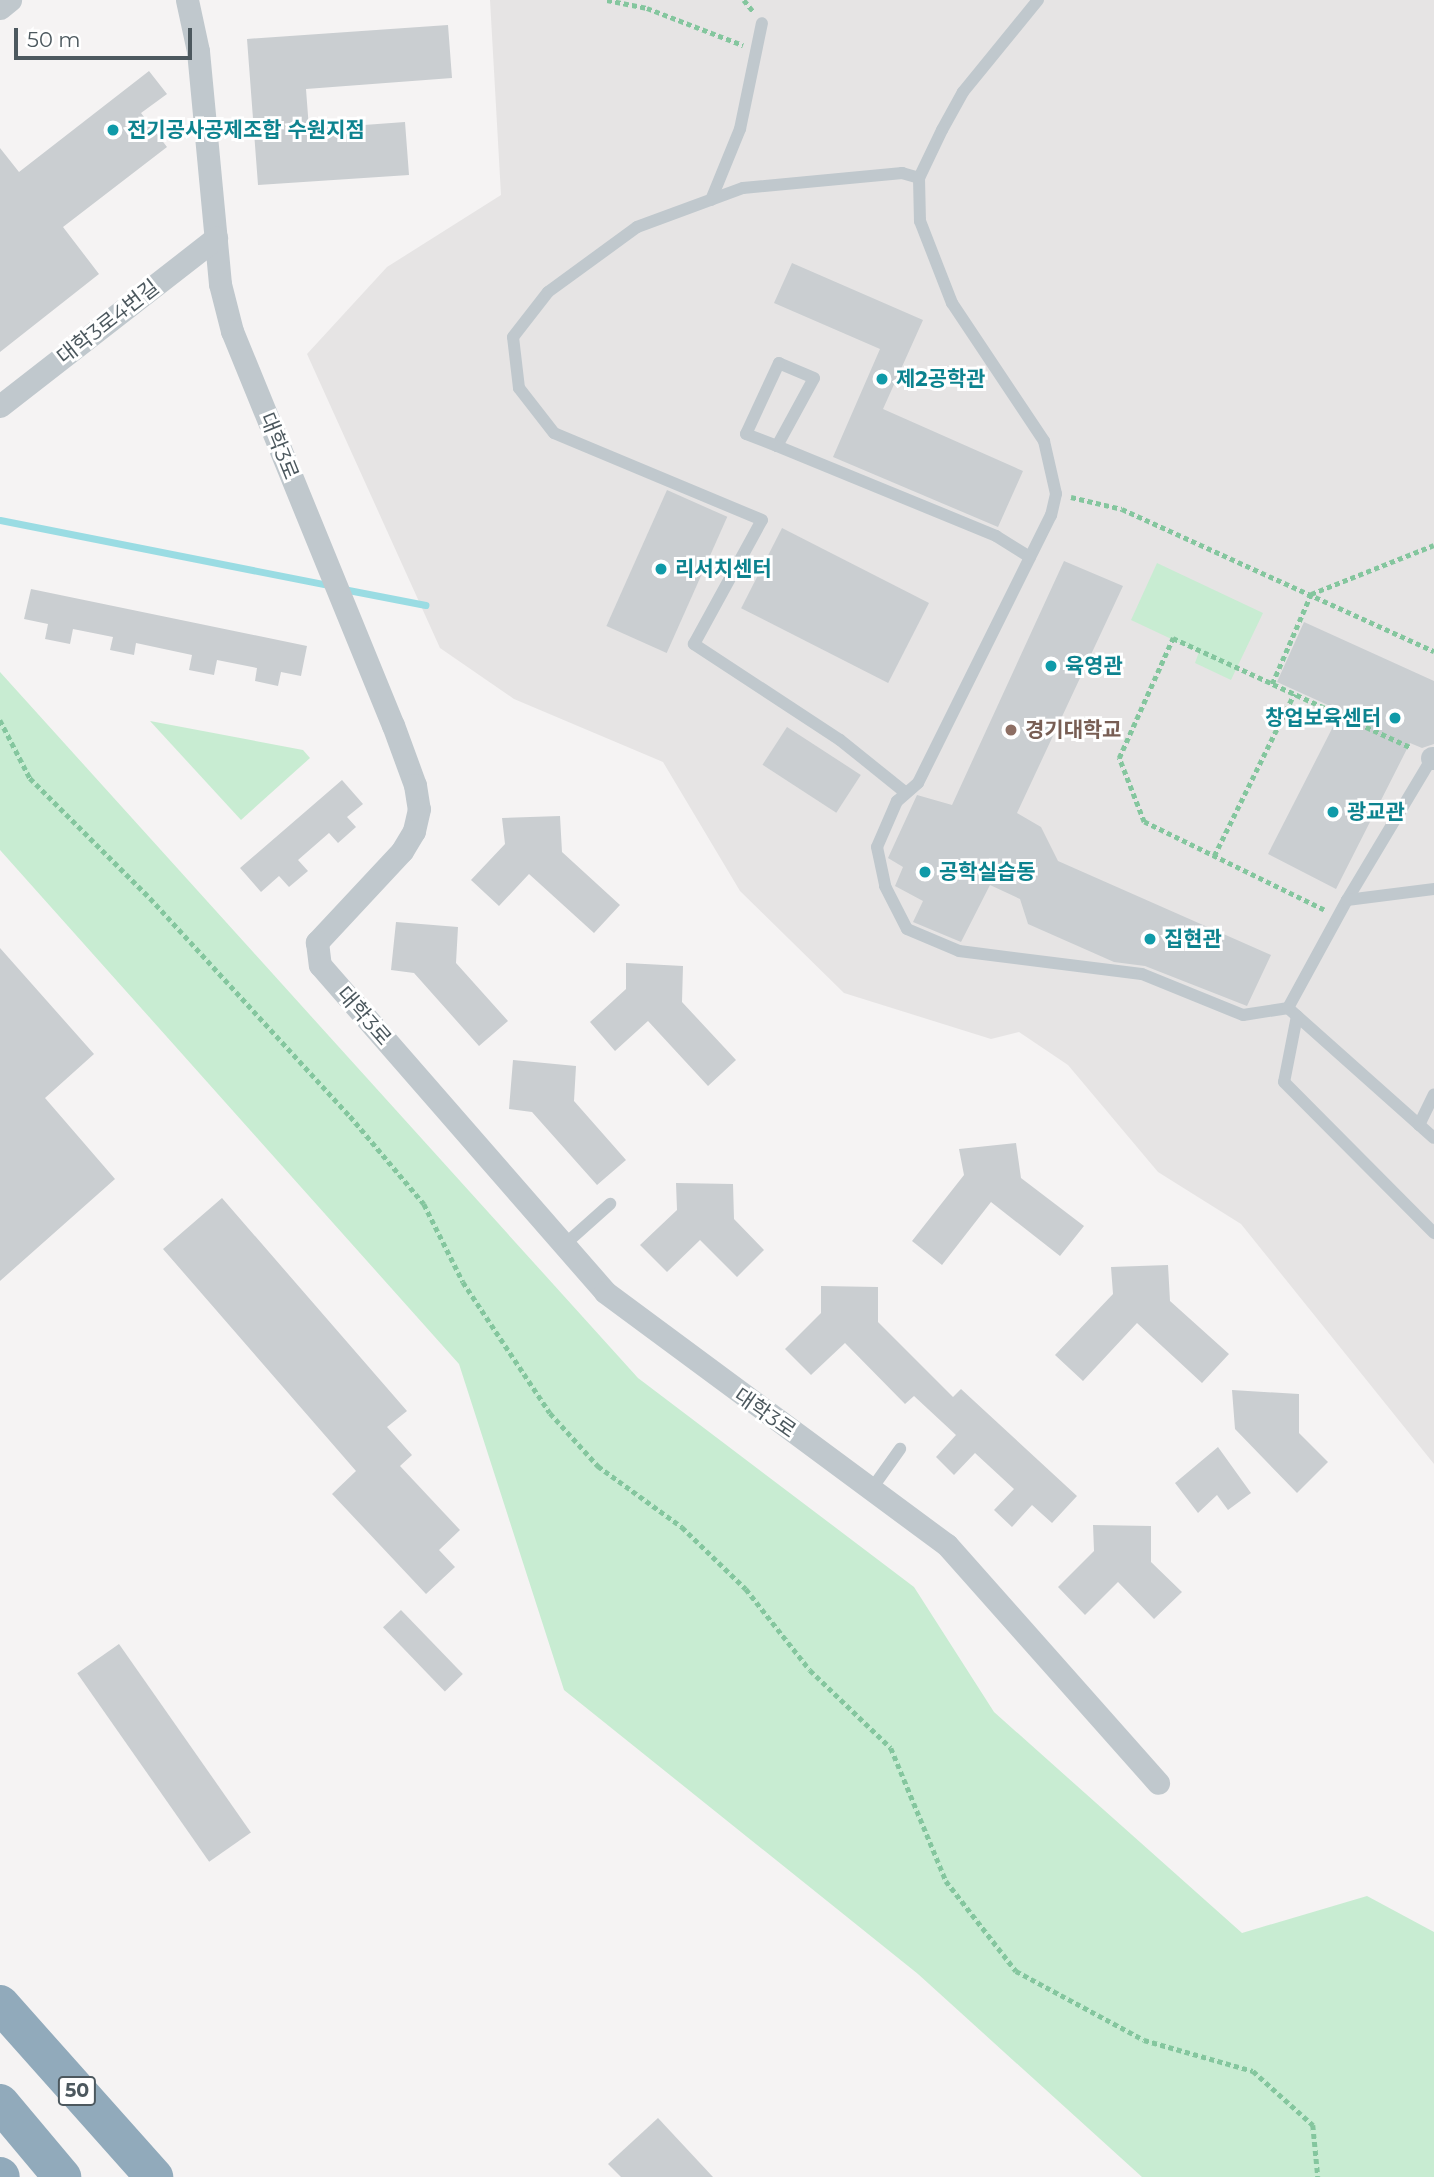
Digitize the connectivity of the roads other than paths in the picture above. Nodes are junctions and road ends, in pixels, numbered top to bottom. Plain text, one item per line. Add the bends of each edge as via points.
1 (10, 0) edge
2 (187, 0) edge
3 (1038, 0) edge
4 (0, 8) edge
5 (762, 23) dead end
6 (919, 178) junction
7 (711, 200) junction
8 (216, 239) junction
9 (0, 407) edge
10 (777, 446) junction
11 (1030, 557) junction
12 (1433, 758) edge
13 (906, 793) junction
14 (1434, 889) edge
15 (1347, 900) junction
16 (1292, 1012) junction
17 (1434, 1094) edge
18 (1419, 1125) junction
19 (1434, 1138) edge
20 (610, 1204) dead end
21 (1434, 1233) edge
22 (564, 1245) junction
23 (900, 1449) dead end
24 (873, 1487) junction
25 (1158, 1783) dead end
26 (0, 2004) edge
27 (0, 2103) edge
28 (62, 2177) edge
29 (154, 2177) edge

1 - 4 street
2 - 8 street, 대학3로 via 198,51
3 - 6 lane via 963,92
5 - 7 lane via 740,129
6 - 7 lane via 902,173 743,188
6 - 11 lane via 920,221 952,303 1044,442 1056,494
7 - 13 lane via 637,227 548,292 513,337 519,388 554,433 762,520 694,644 840,740
8 - 9 street, 대학3로4번길
8 - 22 street, 대학3로 via 220,284 232,331 375,679 415,785 419,809 414,831 402,851 328,925 316,953 342,992
10 - 10 lane via 746,434 779,363 814,378
10 - 11 lane via 996,536
11 - 13 lane via 918,783
12 - 15 lane
13 - 16 lane via 897,802 877,847 885,886 907,929 959,951 1142,974 1242,1015
14 - 15 lane
15 - 16 lane
16 - 18 lane
16 - 21 lane via 1284,1083
17 - 18 lane
18 - 19 lane
20 - 22 lane
22 - 24 street, 대학3로 via 632,1316
23 - 24 lane
24 - 25 street, 대학3로 via 947,1545 983,1581
26 - 29 highway, 50
27 - 28 highway

